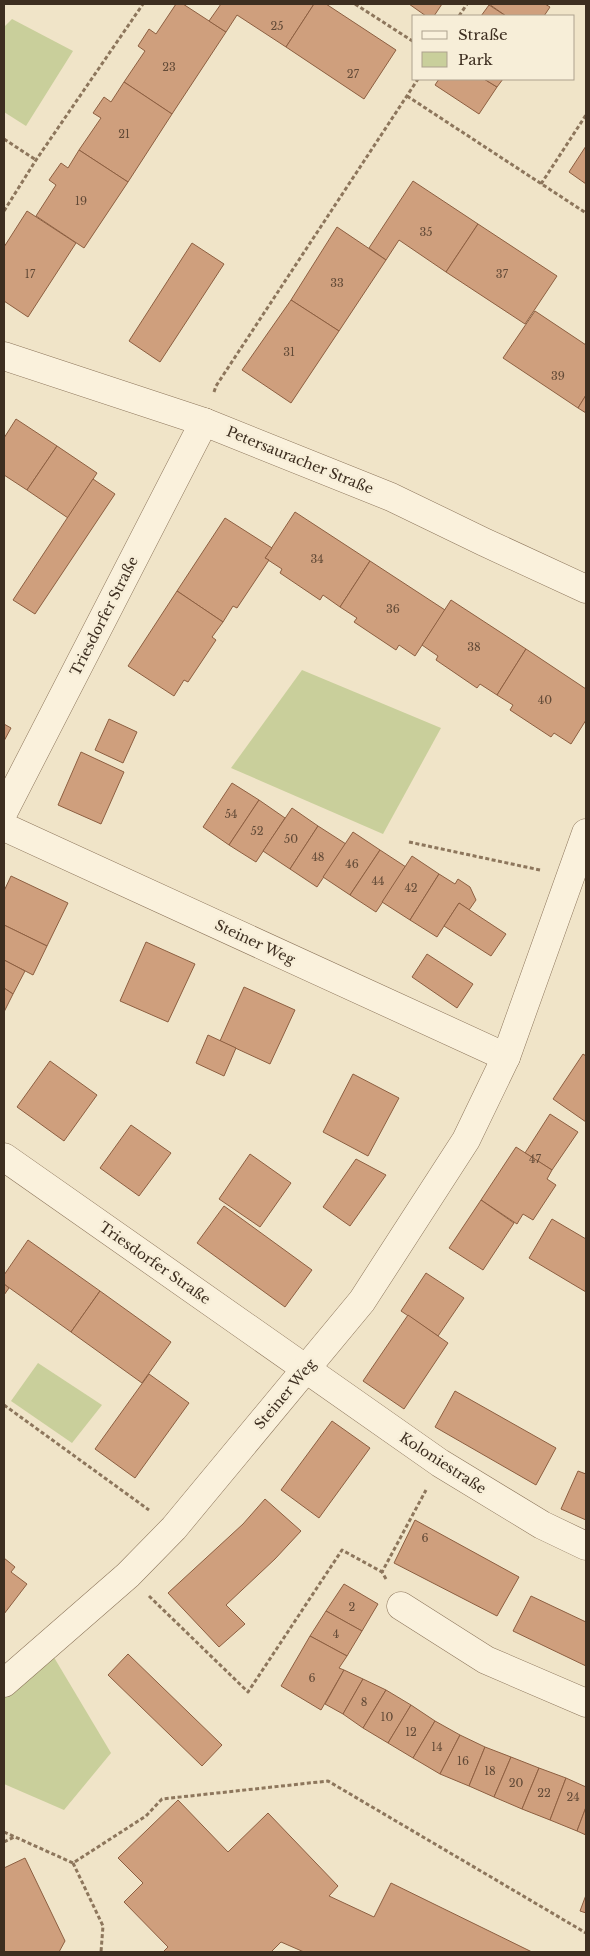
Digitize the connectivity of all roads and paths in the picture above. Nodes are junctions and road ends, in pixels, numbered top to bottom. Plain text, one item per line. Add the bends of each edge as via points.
1 (143, 4) edge
2 (355, 4) edge
3 (467, 4) edge
4 (460, 15) edge
5 (412, 41) edge
6 (417, 80) edge
7 (407, 96) junction
8 (586, 115) edge
9 (4, 139) edge
10 (36, 160) junction
11 (542, 184) junction
12 (4, 211) edge
13 (586, 213) edge
14 (4, 356) edge
15 (204, 422) junction
16 (586, 589) edge
17 (4, 811) edge
18 (4, 827) edge
19 (586, 833) edge
20 (409, 842) dead end
21 (570, 876) junction
22 (506, 1057) junction
23 (4, 1157) edge
24 (306, 1370) junction
25 (4, 1404) edge
26 (440, 1464) junction
27 (174, 1528) junction
28 (586, 1546) edge
29 (382, 1572) junction
30 (128, 1575) junction
31 (401, 1606) joint
32 (4, 1682) edge
33 (586, 1703) edge
34 (4, 1832) edge
35 (15, 1836) junction
36 (4, 1842) edge
37 (73, 1862) junction
38 (586, 1933) edge
39 (101, 1952) edge

1 - 10 path
2 - 5 path
3 - 4 path
6 - 7 path
7 - 11 path
7 - 15 path via 216,386
8 - 11 path
9 - 10 path
10 - 12 path
11 - 13 path
14 - 15 street, Petersauracher Straße
15 - 16 street, Petersauracher Straße via 391,497
15 - 17 street, Triesdorfer Straße
18 - 22 street, Steiner Weg
19 - 21 street, Steiner Weg
20 - 21 path
21 - 22 street, Steiner Weg
22 - 24 street, Steiner Weg via 466,1140 417,1217 362,1301
23 - 24 street, Triesdorfer Straße
24 - 26 street, Koloniestraße
24 - 27 street, Steiner Weg
25 - 27 path
26 - 28 street, Koloniestraße via 542,1525
26 - 29 path
27 - 30 street, Steiner Weg
29 - 30 path via 342,1550 248,1692
29 - 31 path
30 - 32 street, Steiner Weg
31 - 33 street via 486,1660
34 - 35 path
35 - 36 path
35 - 37 path
37 - 38 path via 146,1816 162,1799 328,1781
37 - 39 path via 103,1926

